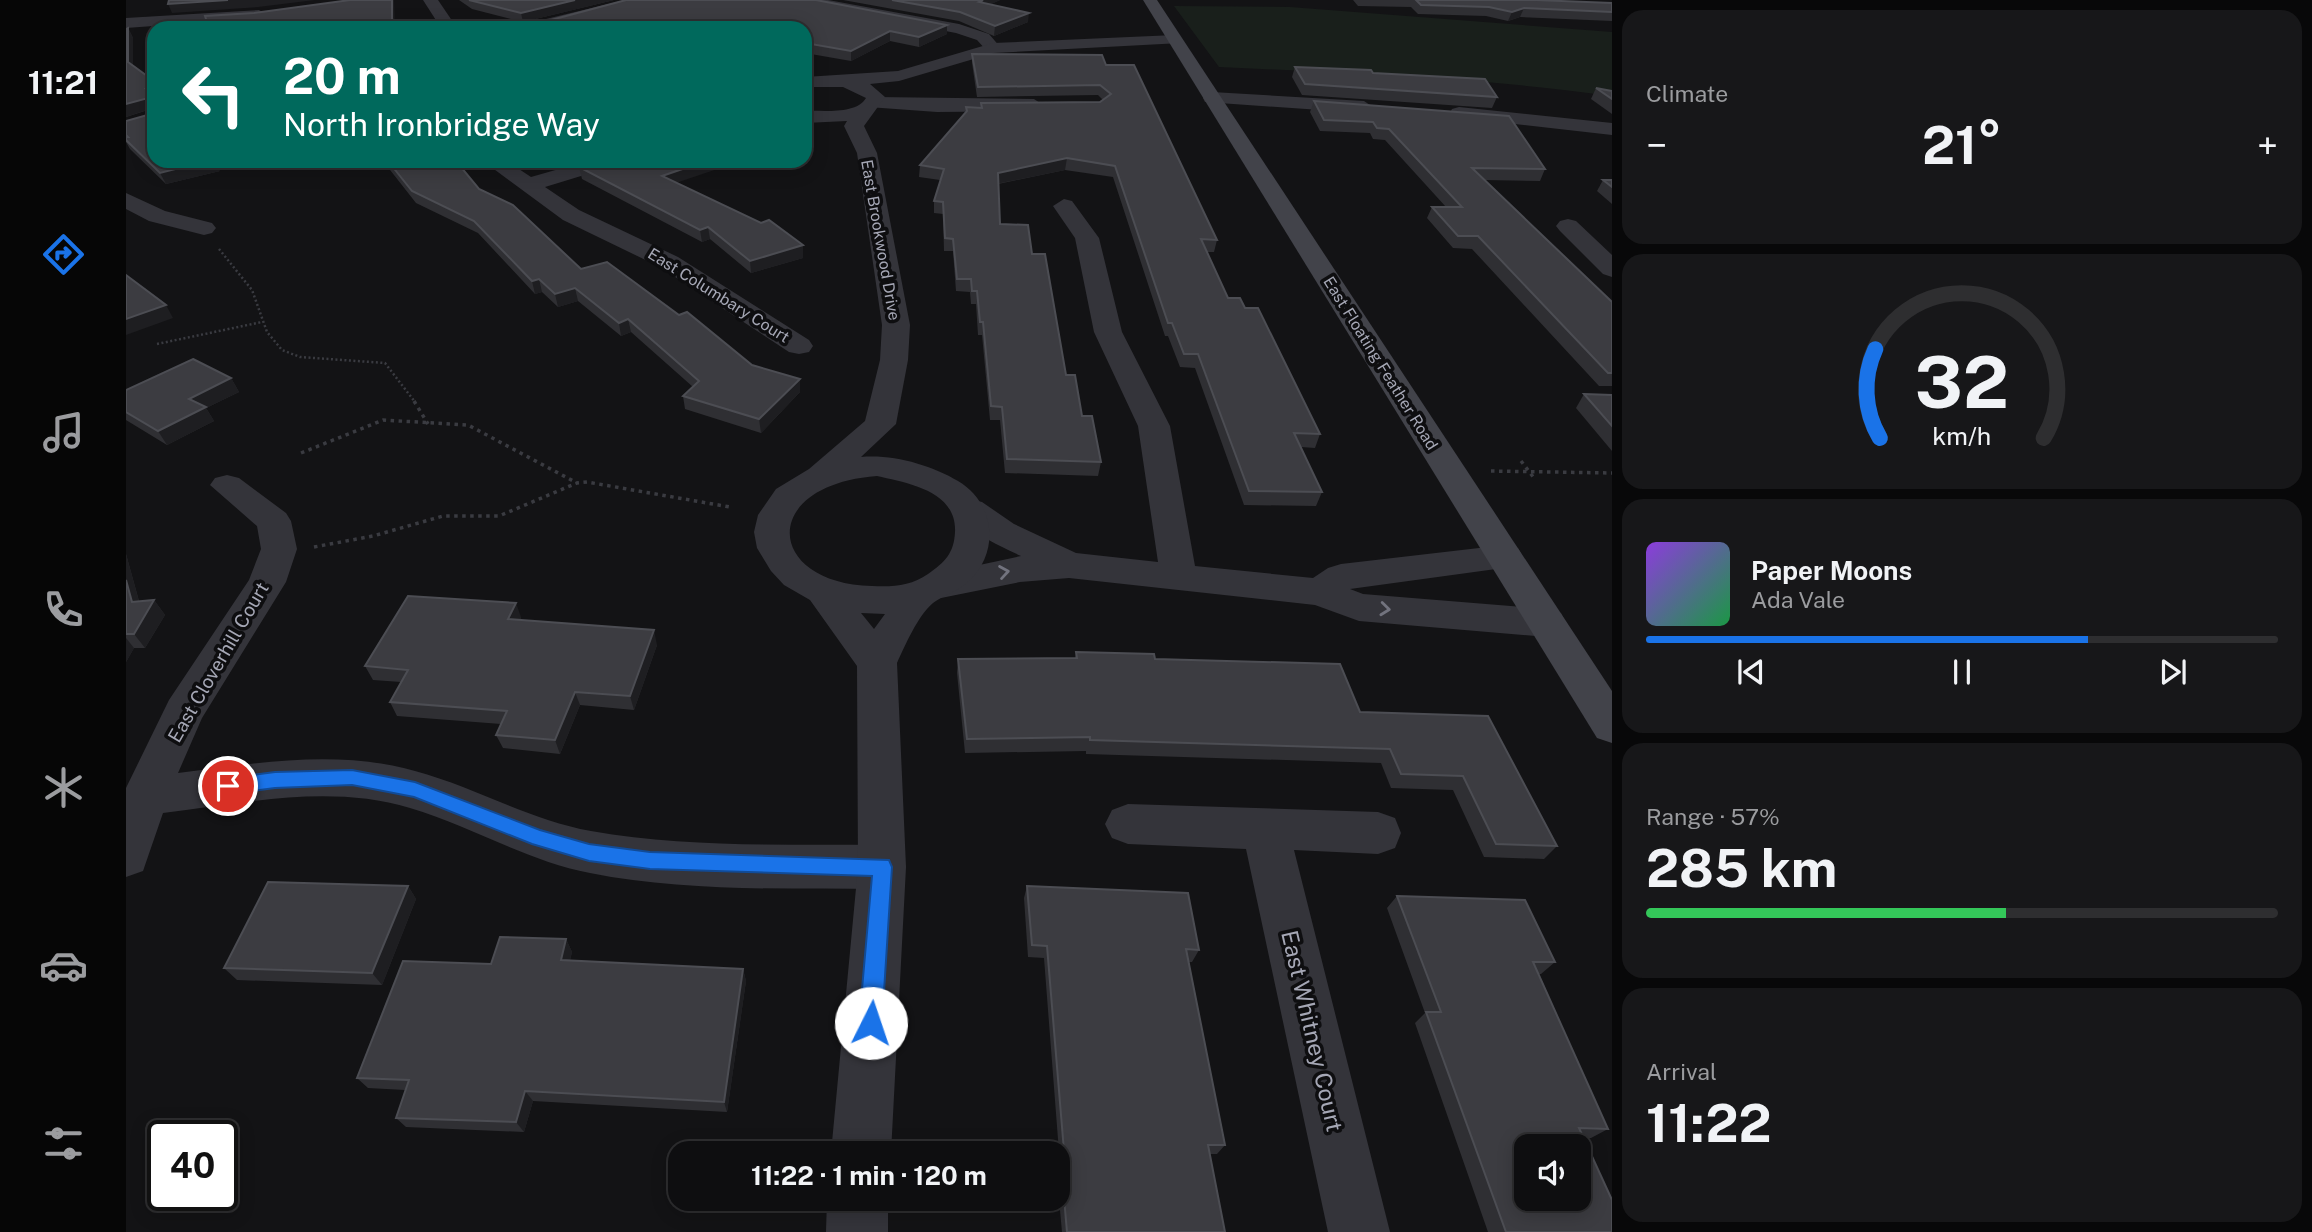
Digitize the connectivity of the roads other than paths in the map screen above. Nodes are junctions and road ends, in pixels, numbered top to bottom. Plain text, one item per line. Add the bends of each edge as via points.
1 (430, 0) edge
2 (644, 0) edge
3 (804, 0) edge
4 (1150, 0) edge
5 (841, 7) junction
6 (277, 13) edge
7 (815, 18) edge
8 (156, 21) edge
9 (446, 21) edge
10 (556, 21) edge
11 (147, 22) edge
12 (126, 23) edge
13 (1180, 47) junction
14 (993, 48) junction
15 (899, 76) junction
16 (836, 81) junction
17 (812, 82) edge
18 (1213, 98) junction
19 (871, 103) junction
20 (1052, 104) edge
21 (1390, 108) edge
22 (1445, 112) edge
23 (812, 117) edge
24 (812, 119) edge
25 (1612, 129) edge
26 (860, 140) junction
27 (503, 168) edge
28 (586, 168) edge
29 (528, 185) junction
30 (126, 200) edge
31 (1064, 206) dead end
32 (1568, 226) dead end
33 (205, 228) road end
34 (1612, 269) edge
35 (799, 346) dead end
36 (880, 424) junction
37 (818, 477) junction
38 (935, 480) junction
39 (227, 485) dead end
40 (970, 510) junction
41 (1505, 557) junction
42 (1069, 565) junction
43 (1179, 577) junction
44 (930, 590) junction
45 (824, 592) junction
46 (1320, 592) junction
47 (1547, 623) junction
48 (877, 663) junction
49 (1612, 726) edge
50 (145, 796) junction
51 (1128, 824) dead end
52 (1265, 829) junction
53 (1378, 834) dead end
54 (126, 856) edge
55 (882, 867) junction
56 (862, 1141) edge
57 (858, 1211) edge
58 (857, 1232) edge
59 (1359, 1232) edge

1 - 9 street
2 - 10 street
3 - 5 street
4 - 13 main road, East Floating Feather Road
5 - 7 street
5 - 14 street via 959,29 983,37
6 - 8 street
11 - 12 street
13 - 14 street
13 - 18 main road, East Floating Feather Road
14 - 15 street
15 - 16 street
15 - 19 street
16 - 17 street
16 - 19 street via 863,87
18 - 21 street
18 - 41 main road, East Floating Feather Road
19 - 20 street
19 - 23 street via 830,118
19 - 26 street, East Brookwood Drive via 854,126
22 - 25 street
24 - 26 street, East Brookwood Drive
26 - 36 street, East Brookwood Drive via 867,153 896,325 894,360
27 - 29 street, East Columbary Court
28 - 29 street
29 - 35 street, East Columbary Court via 571,215 670,262
30 - 33 street via 157,216
31 - 43 street via 1087,238 1108,332 1154,426
32 - 34 street
36 - 37 street
36 - 38 street
37 - 38 street via 877,466
37 - 45 street via 788,497 778,511 773,541 789,570
38 - 40 street
39 - 50 street, East Cloverhill Court via 274,521 279,549 267,582 184,712
40 - 42 street via 1010,537
40 - 44 street via 975,545 963,567
41 - 46 street via 1341,577
41 - 47 main road, East Floating Feather Road
42 - 43 street
44 -> 42 street via 1020,569
43 - 46 street
44 - 45 street via 872,601
44 - 48 street via 889,638
45 - 48 street
46 -> 47 street via 1359,607
47 - 49 main road, East Floating Feather Road
48 - 55 street
50 - 54 street, East Cloverhill Court
50 - 55 street via 275,780 352,777 415,790 539,838 589,852 650,860
51 - 52 street
52 - 53 street
52 - 59 street, East Whitney Court
55 - 56 street
57 - 58 street

